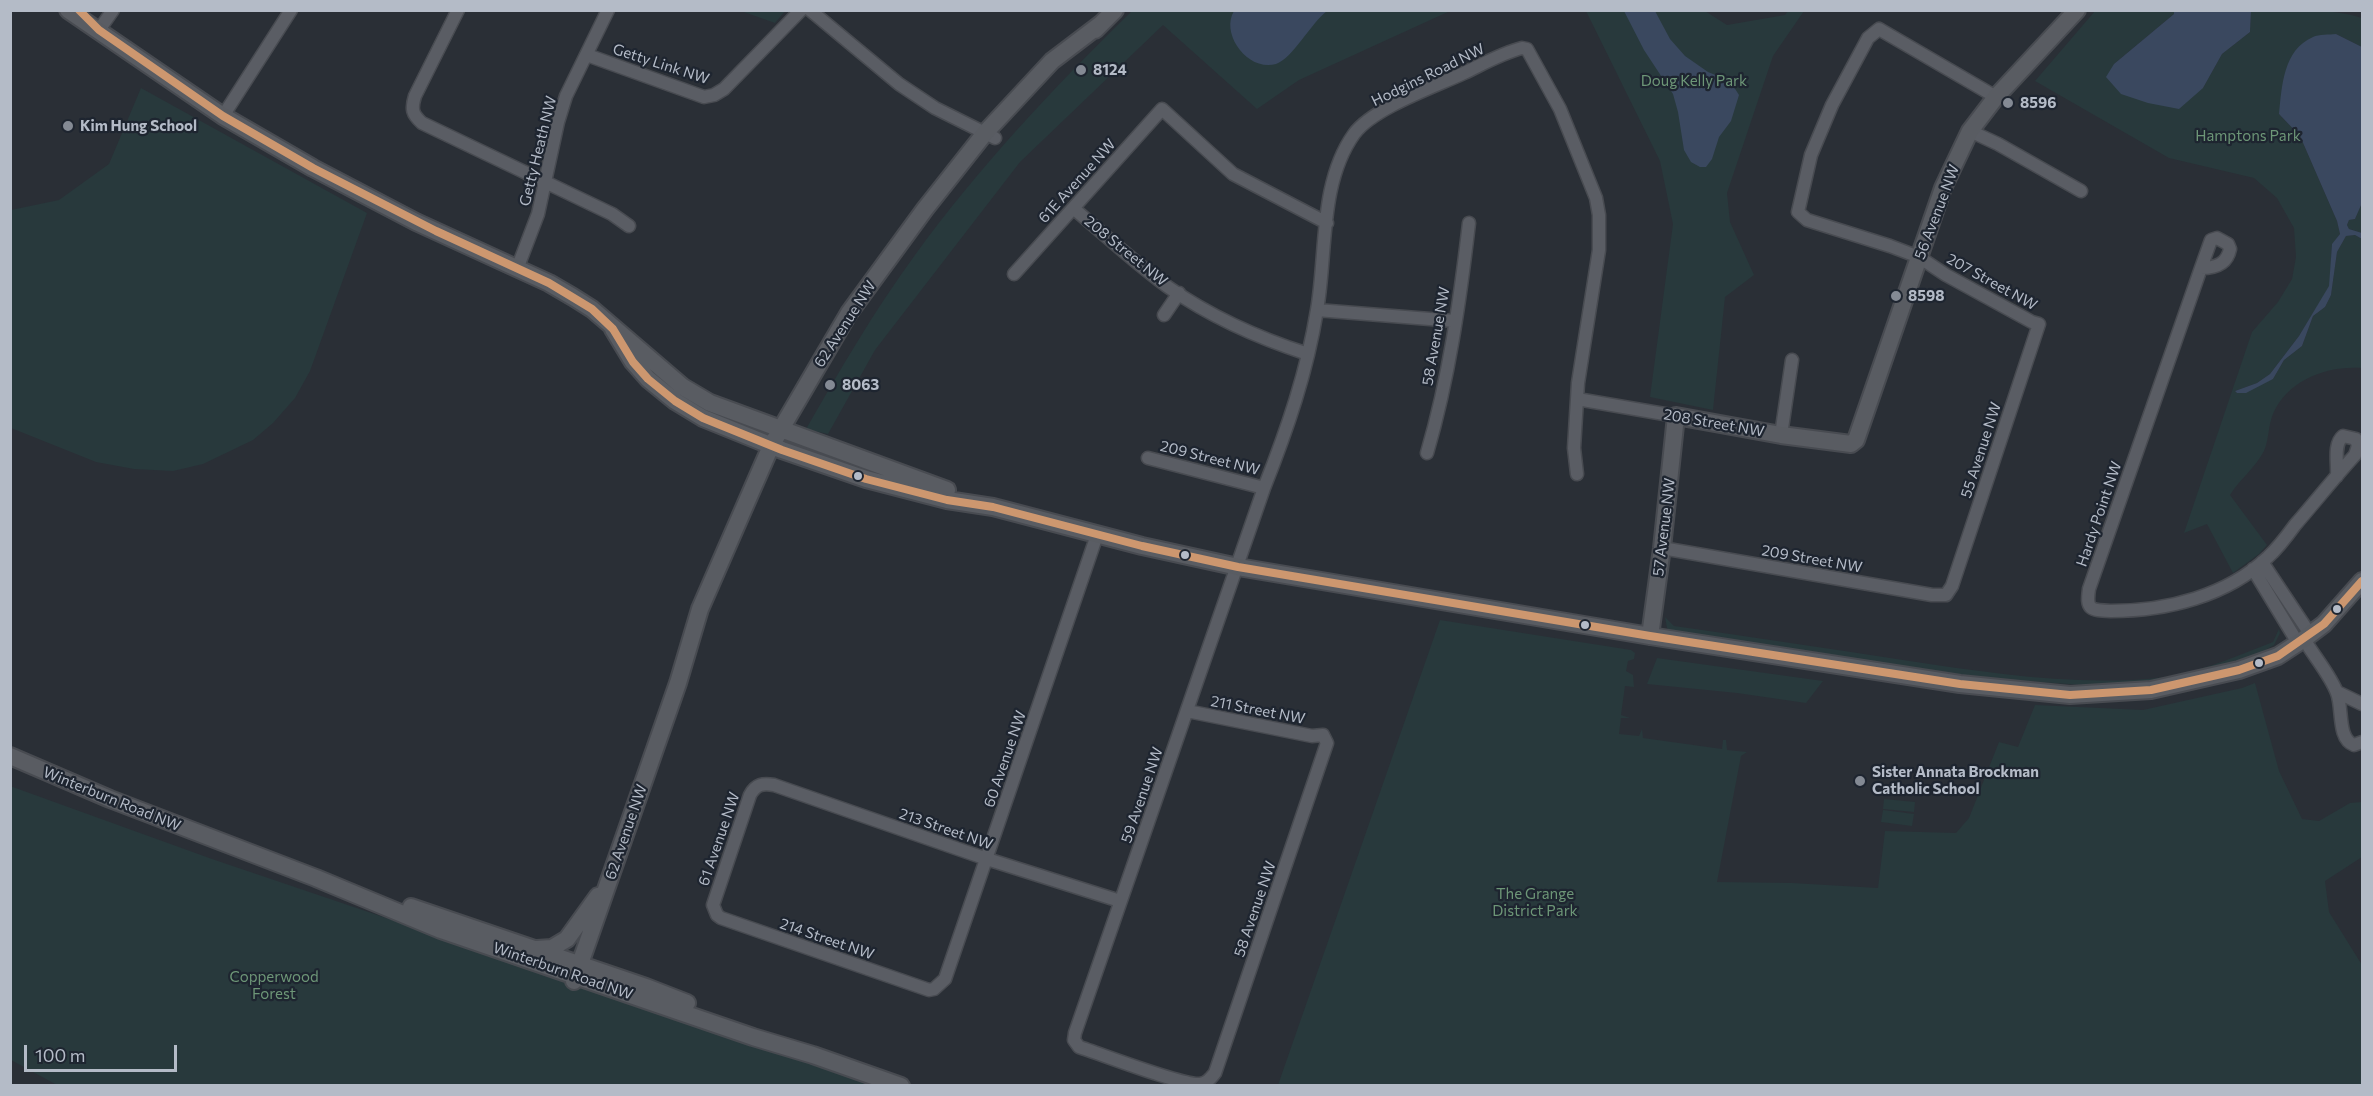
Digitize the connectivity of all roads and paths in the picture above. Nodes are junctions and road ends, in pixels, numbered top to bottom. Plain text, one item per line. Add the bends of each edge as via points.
1 (68, 10) edge
2 (78, 10) edge
3 (113, 10) edge
4 (291, 10) edge
5 (458, 10) edge
6 (608, 10) edge
7 (801, 10) edge
8 (810, 10) edge
9 (1115, 10) edge
10 (2077, 10) edge
11 (99, 30) junction
12 (586, 55) junction
13 (1996, 97) junction
14 (223, 116) junction
15 (1970, 131) junction
16 (990, 136) junction
17 (546, 184) junction
18 (2080, 191) dead end
19 (1073, 208) junction
20 (1327, 223) junction
21 (1469, 223) dead end
22 (629, 226) dead end
23 (1919, 257) junction
24 (2201, 268) dead end
25 (518, 269) junction
26 (1014, 274) dead end
27 (1179, 293) junction
28 (1317, 310) junction
29 (1164, 315) dead end
30 (1455, 321) junction
31 (2039, 324) joint
32 (613, 329) junction
33 (1308, 354) junction
34 (1792, 360) dead end
35 (1577, 399) junction
36 (1676, 417) junction
37 (786, 432) junction
38 (1781, 435) junction
39 (1851, 444) joint
40 (777, 448) junction
41 (1426, 453) dead end
42 (1148, 458) dead end
43 (1577, 474) dead end
44 (2337, 476) dead end
45 (1264, 488) junction
46 (993, 507) junction
47 (1097, 535) junction
48 (1662, 548) junction
49 (2258, 566) junction
50 (1238, 567) junction
51 (2362, 581) edge
52 (1952, 586) joint
53 (1650, 636) junction
54 (2304, 639) junction
55 (2337, 692) junction
56 (2362, 704) edge
57 (1187, 711) junction
58 (1323, 735) joint
59 (2362, 742) edge
60 (10, 756) edge
61 (763, 783) joint
62 (987, 860) junction
63 (316, 878) junction
64 (609, 881) junction
65 (1120, 901) junction
66 (714, 910) joint
67 (535, 949) junction
68 (577, 974) junction
69 (934, 989) joint
70 (1198, 1084) edge
71 (901, 1086) edge

1 - 11 street
2 - 11 street
3 - 11 street
4 - 14 street
5 - 17 street via 415,96 414,116
6 - 12 street, Getty Heath NW
7 - 12 street, Getty Link NW via 714,95 704,97
8 - 16 street via 899,84
9 - 16 street, 62 Avenue NW via 1052,61
10 - 13 street, 56 Avenue NW
11 - 14 street
12 - 17 street, Getty Heath NW via 561,110
13 - 15 street, 56 Avenue NW
13 - 23 street, 207 Street NW via 1879,29 1868,38 1832,105 1811,155 1798,212 1807,220
14 - 25 street via 321,173
15 - 18 street
15 - 23 street, 56 Avenue NW
16 - 37 street, 62 Avenue NW via 865,311
17 - 22 street via 612,214
17 - 25 street, Getty Heath NW
19 - 20 street, 61E Avenue NW via 1162,109 1233,174
19 - 26 street, 61E Avenue NW
19 - 27 street, 208 Street NW
20 - 28 street, Hodgins Road NW
20 - 35 street, Hodgins Road NW via 1329,192 1338,162 1354,133 1366,122 1394,105 1516,49 1527,49 1565,120 1599,215 1599,250
21 - 30 street, 58 Avenue NW
23 - 31 street, 207 Street NW
23 - 39 street, 56 Avenue NW via 1856,440
24 - 49 street, Hardy Point NW via 2087,603 2095,610 2118,611 2170,605 2205,596
25 - 32 street via 592,309
27 - 29 street, 208 Street NW
27 - 33 street, 208 Street NW via 1239,328
28 - 30 street
28 - 33 street, Hodgins Road NW
30 - 41 street, 58 Avenue NW via 1438,414
31 - 52 street, 55 Avenue NW
32 - 37 street via 701,398
32 - 40 street via 633,362 662,391 703,418
33 - 45 street, Hodgins Road NW via 1286,432
34 - 38 street
35 - 36 street, 208 Street NW
35 - 43 street, Hodgins Road NW
36 - 38 street, 208 Street NW
36 - 48 street, 57 Avenue NW
37 - 40 street, 62 Avenue NW
37 - 46 street
38 - 39 street, 208 Street NW
40 - 46 street via 866,479 947,500
40 - 64 street, 62 Avenue NW via 678,683
42 - 45 street, 209 Street NW
44 - 49 street
45 - 50 street, Hodgins Road NW
46 - 47 street
47 - 50 street
47 - 62 street, 60 Avenue NW
48 - 52 street, 209 Street NW via 1932,595 1946,595
48 - 53 street, 57 Avenue NW
49 - 54 street
50 - 53 street
50 - 57 street, 59 Avenue NW
51 - 54 street via 2324,624
53 - 54 street via 1960,684 2070,695 2151,690 2239,670 2278,656
54 - 55 street
55 - 56 street
55 - 59 street via 2344,737 2350,744
57 - 58 street, 211 Street NW
57 - 65 street, 59 Avenue NW
58 - 70 street, 58 Avenue NW via 1328,743 1215,1073 1209,1081
60 - 63 street, Winterburn Road NW
61 - 62 street, 213 Street NW
61 - 66 street, 61 Avenue NW via 750,795
62 - 65 street, 213 Street NW
62 - 69 street, 60 Avenue NW via 945,979
63 - 67 street, Winterburn Road NW
63 - 68 street, Winterburn Road NW via 412,919
64 - 67 street via 567,939 552,948
64 - 68 street, 62 Avenue NW
65 - 70 street, 59 Avenue NW via 1074,1041 1079,1047
66 - 69 street, 214 Street NW via 732,922
67 - 68 street, Winterburn Road NW
68 - 71 street, Winterburn Road NW

